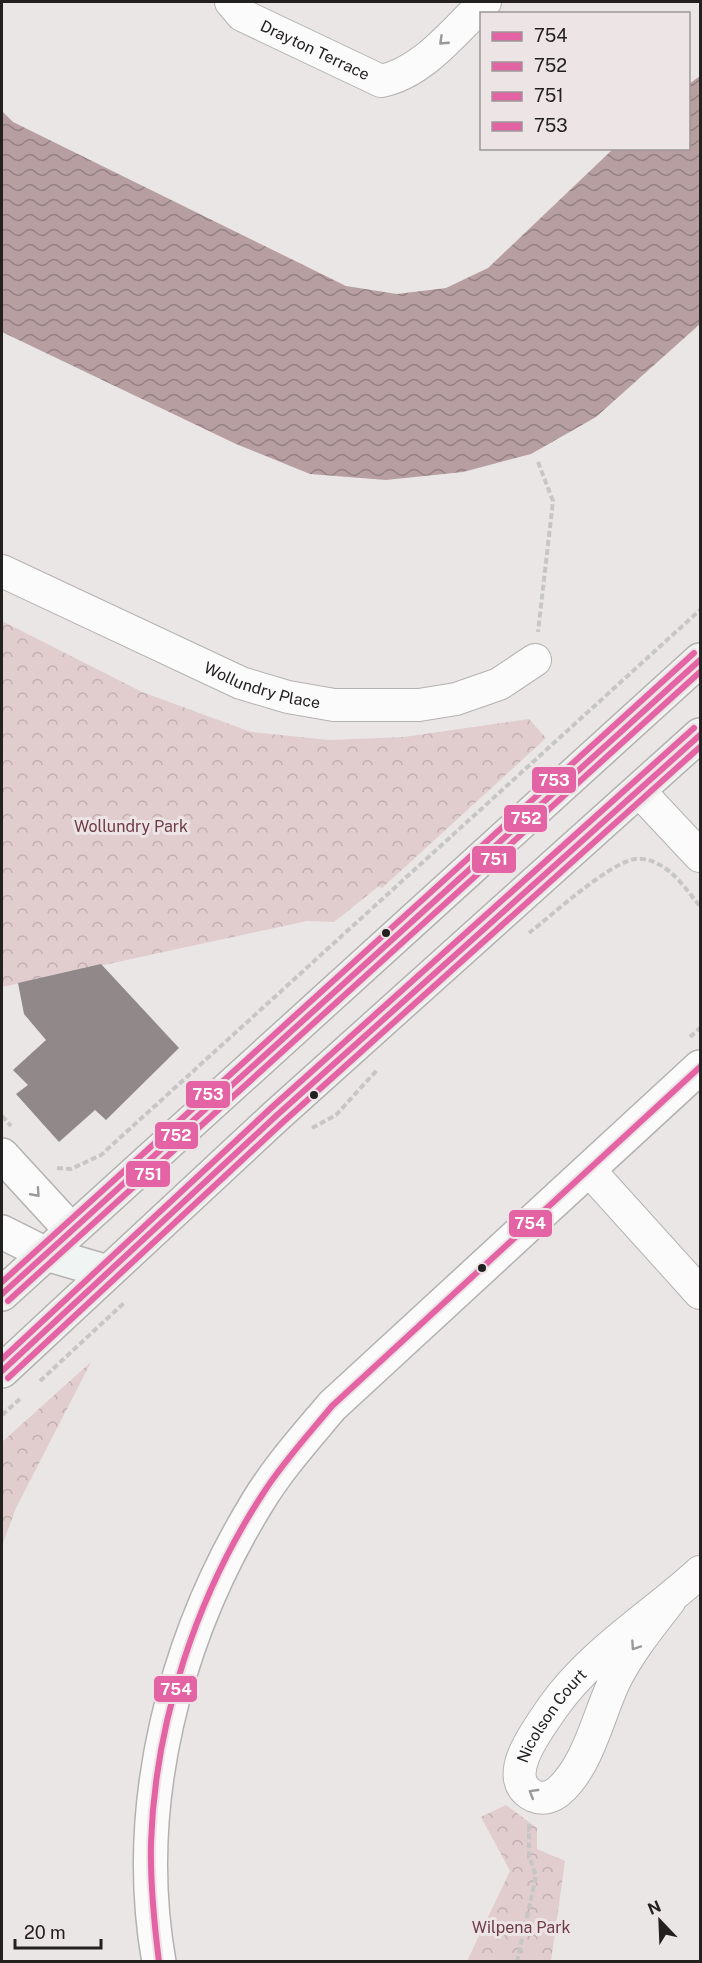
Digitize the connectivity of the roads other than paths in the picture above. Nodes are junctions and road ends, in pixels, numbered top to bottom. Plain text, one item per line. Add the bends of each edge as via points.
1 (231, 2) edge
2 (485, 2) edge
3 (2, 571) edge
4 (535, 660) road end
5 (700, 660) edge
6 (700, 735) edge
7 (640, 792) junction
8 (700, 856) edge
9 (700, 1067) edge
10 (10, 1144) edge
11 (589, 1170) junction
12 (71, 1230) junction
13 (2, 1232) edge
14 (46, 1254) junction
15 (108, 1272) junction
16 (700, 1293) edge
17 (2, 1294) edge
18 (2, 1371) edge
19 (700, 1572) edge
20 (670, 1600) junction
21 (159, 1962) edge

2 -> 1 street, Drayton Terrace via 415,67 399,77 381,81 242,15
3 - 4 street, Wollundry Place via 241,683 334,705 419,705 456,699 499,684
5 - 12 main road
6 - 7 main road
7 - 8 street
7 - 15 main road via 276,1116
9 - 11 street
10 -> 12 street
11 - 16 street
11 - 21 street via 332,1406 257,1501 234,1543 190,1645 173,1697 162,1751 152,1812 149,1866
12 - 14 main road
12 - 15 main road
13 - 14 street
14 - 15 main road
14 - 17 main road
15 - 18 main road
19 - 20 street, Nicolson Court
20 -> 20 street, Nicolson Court via 634,1647 615,1680 586,1751 564,1787 543,1799 529,1792 520,1780 521,1759 554,1707 591,1666

